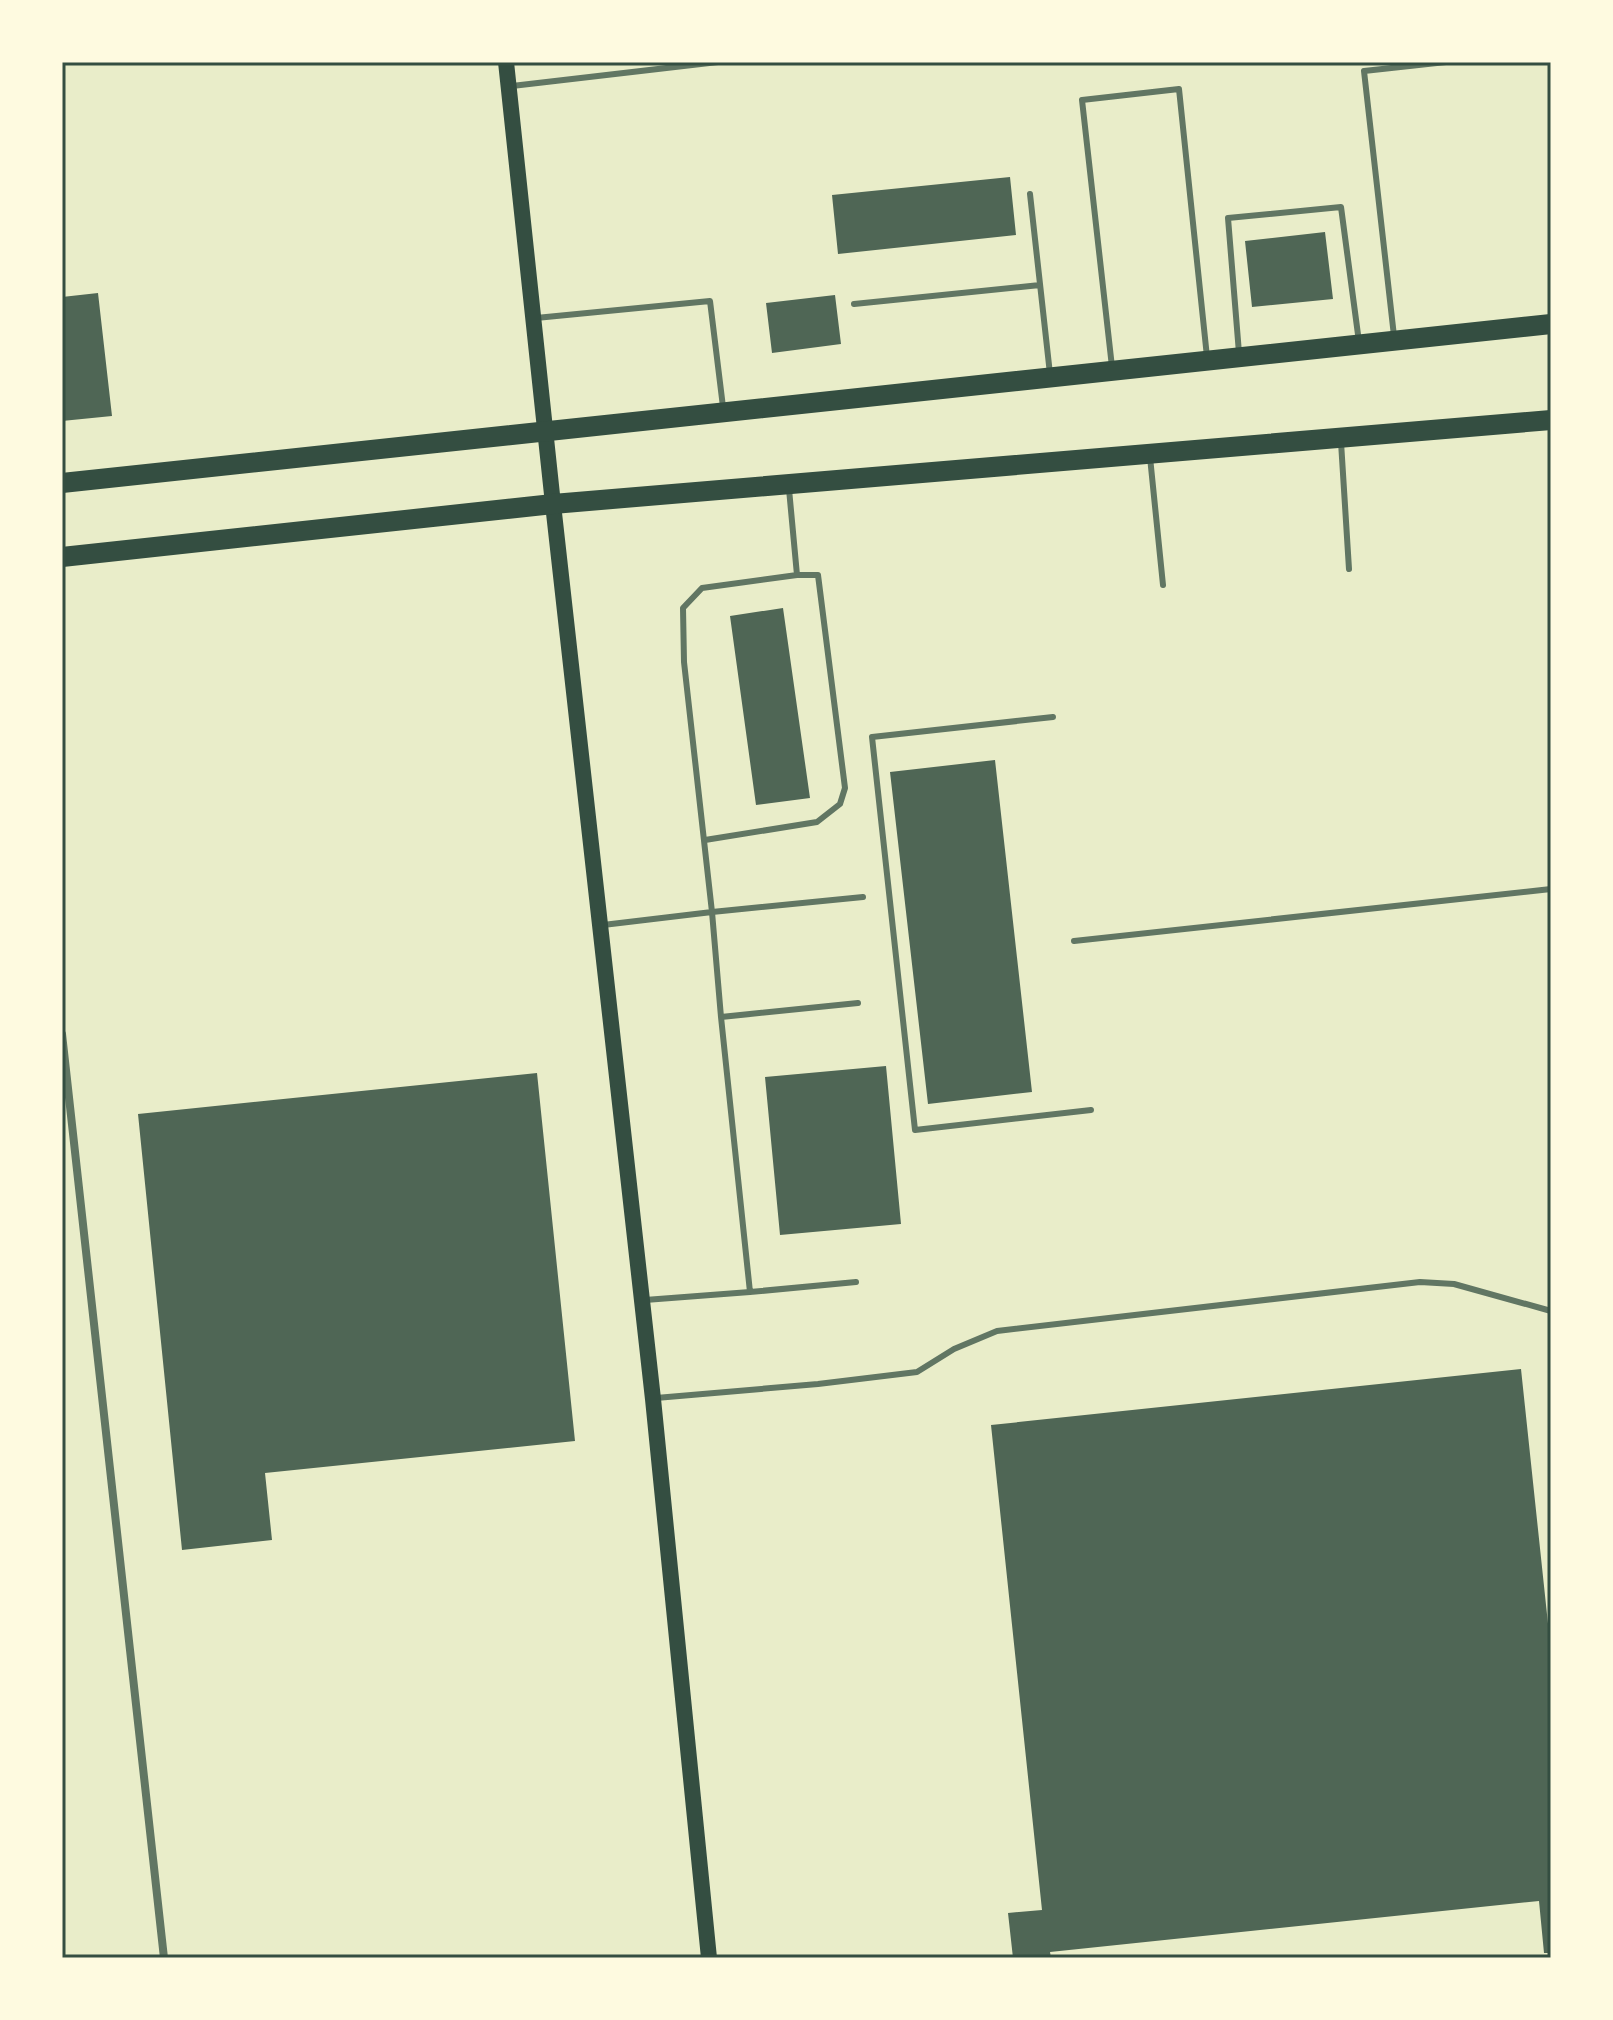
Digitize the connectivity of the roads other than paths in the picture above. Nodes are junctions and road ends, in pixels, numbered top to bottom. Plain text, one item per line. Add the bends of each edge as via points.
1 (506, 62) edge
2 (718, 62) edge
3 (1446, 62) edge
4 (509, 87) junction
5 (1030, 194) dead end
6 (1040, 285) junction
7 (854, 304) dead end
8 (533, 318) junction
9 (1551, 324) edge
10 (1394, 341) junction
11 (1359, 344) junction
12 (1239, 357) junction
13 (1208, 360) junction
14 (1113, 371) junction
15 (1051, 377) junction
16 (723, 413) junction
17 (1551, 420) edge
18 (545, 432) junction
19 (1341, 438) junction
20 (1150, 454) junction
21 (62, 483) edge
22 (789, 486) junction
23 (553, 504) junction
24 (62, 557) edge
25 (1349, 569) dead end
26 (797, 575) junction
27 (1163, 585) dead end
28 (1053, 717) dead end
29 (705, 840) junction
30 (1551, 889) edge
31 (863, 897) dead end
32 (712, 912) junction
33 (599, 925) junction
34 (1074, 941) dead end
35 (858, 1003) dead end
36 (721, 1017) junction
37 (62, 1034) edge
38 (1091, 1110) dead end
39 (856, 1282) dead end
40 (750, 1292) junction
41 (641, 1300) junction
42 (1551, 1311) edge
43 (653, 1399) junction
44 (164, 1958) edge
45 (709, 1958) edge

1 - 4 main road
2 - 4 lane
3 - 10 lane via 1364,71
4 - 8 main road
5 - 6 lane
6 - 7 lane
6 - 15 lane
8 - 16 lane via 710,301
8 - 18 main road
9 - 10 main road
10 - 11 main road
11 - 12 main road
11 - 12 lane via 1341,207 1228,218
12 - 13 main road
13 - 14 main road
13 - 14 lane via 1179,89 1110,96 1082,100
14 - 15 main road
15 - 16 main road
16 - 18 main road
17 - 19 main road
18 - 21 main road
18 - 23 main road
19 - 20 main road
19 - 25 lane
20 - 22 main road
20 - 27 lane
22 - 23 main road
22 - 26 lane
23 - 24 main road
23 - 33 main road
26 - 29 lane via 702,588 683,608 684,662
26 - 29 lane via 818,575 845,788 840,804 817,822
28 - 38 lane via 872,737 915,1130
29 - 32 lane
30 - 34 lane
31 - 32 lane
32 - 33 lane
32 - 36 lane
33 - 41 main road
35 - 36 lane
36 - 40 lane
37 - 44 street
39 - 40 lane
40 - 41 lane
41 - 43 main road
42 - 43 lane via 1454,1284 1420,1282 997,1331 917,1372
43 - 45 main road

